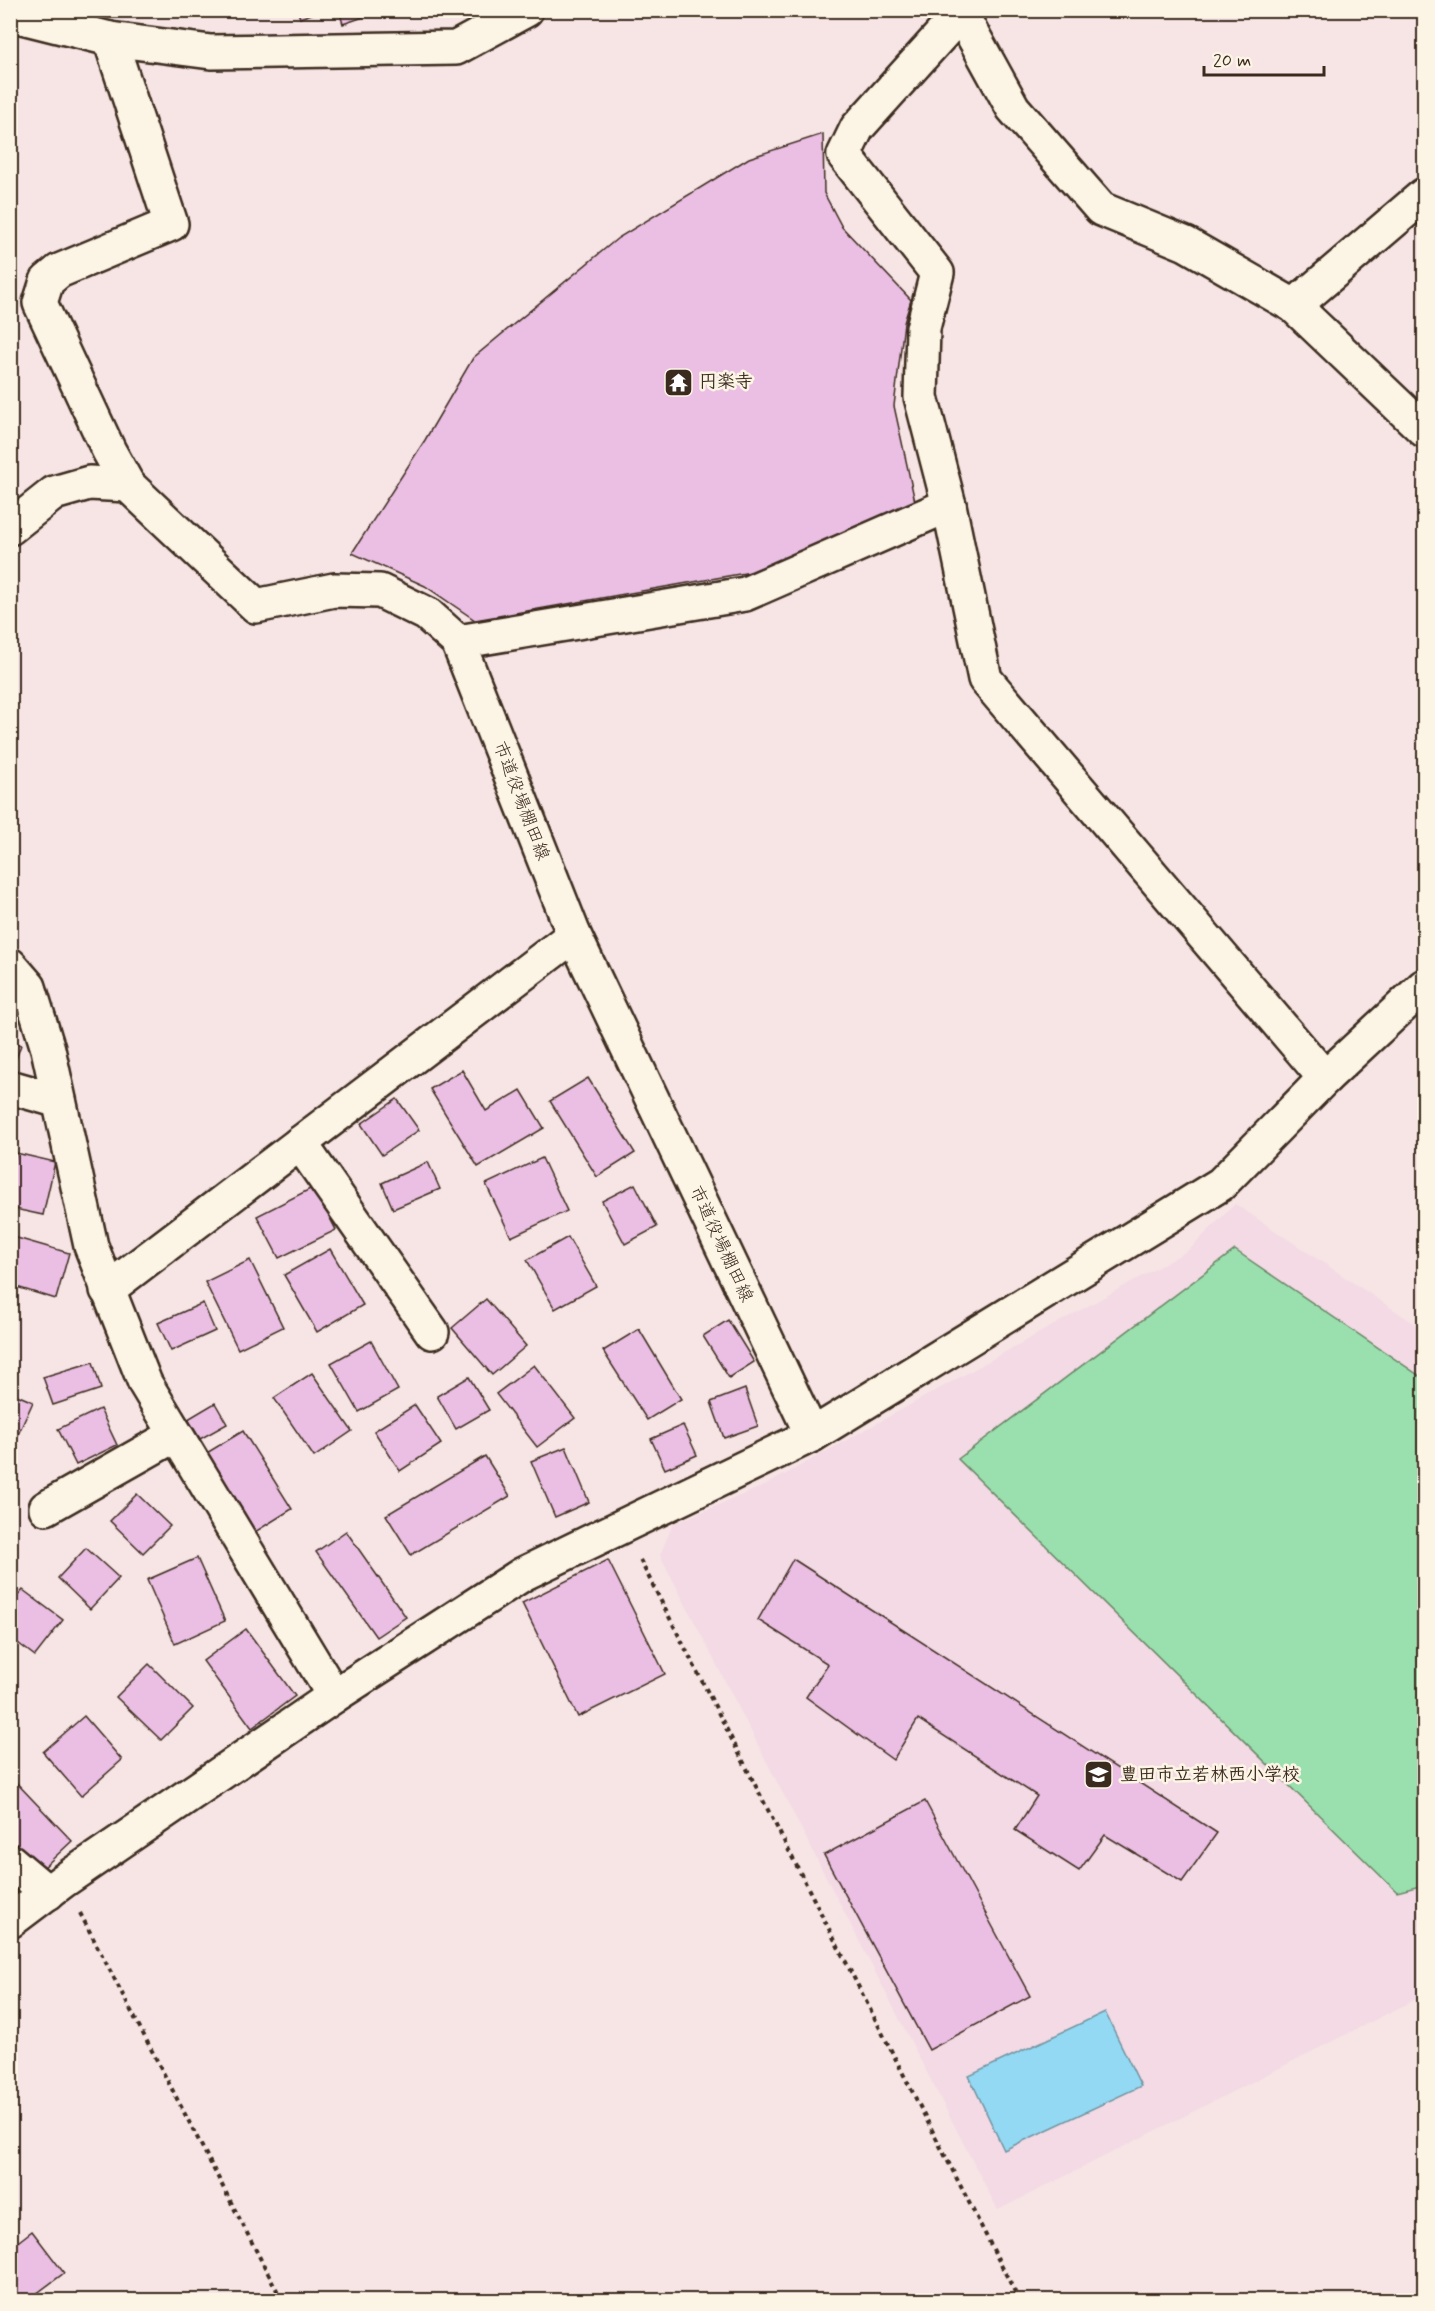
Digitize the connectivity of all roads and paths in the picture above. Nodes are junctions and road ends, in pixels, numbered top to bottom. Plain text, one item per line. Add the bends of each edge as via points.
1 (526, 10) edge
2 (960, 12) edge
3 (10, 15) edge
4 (110, 39) junction
5 (1425, 195) edge
6 (1294, 306) junction
7 (1425, 430) edge
8 (128, 485) junction
9 (949, 506) junction
10 (10, 528) edge
11 (458, 642) junction
12 (574, 935) junction
13 (10, 965) edge
14 (1425, 986) edge
15 (1325, 1078) junction
16 (10, 1087) edge
17 (59, 1101) junction
18 (300, 1143) junction
19 (107, 1290) junction
20 (432, 1332) dead end
21 (175, 1435) junction
22 (812, 1435) junction
23 (46, 1508) dead end
24 (623, 1527) junction
25 (334, 1695) junction
26 (10, 1861) edge
27 (55, 1887) junction
28 (10, 1922) edge
29 (282, 2301) edge
30 (1020, 2301) edge

1 - 4 street via 456,48 211,52
2 - 6 street via 1013,108 1101,209 1186,244
2 - 9 street via 857,128 844,155 937,273 923,328 921,397
3 - 4 street
4 - 8 street via 171,224 59,271 47,281 40,303
5 - 6 street
6 - 7 street
8 - 10 street via 89,483 54,493
8 - 11 street, 市道役場棚田線 via 256,606 334,590 380,591 427,614
9 - 11 street via 745,594
9 - 15 street via 985,678
11 - 12 street, 市道役場棚田線
12 - 18 street
12 - 22 street, 市道役場棚田線
13 - 17 street via 29,987
14 - 15 street
15 - 22 street via 1221,1184
16 - 17 street
17 - 19 street via 91,1246
18 - 19 street
18 - 20 street
19 - 21 street via 145,1383
21 - 23 street
21 - 25 street
22 - 24 street
24 - 25 street via 523,1574
24 - 30 path
25 - 27 street
26 - 27 street
27 - 28 street
27 - 29 path

